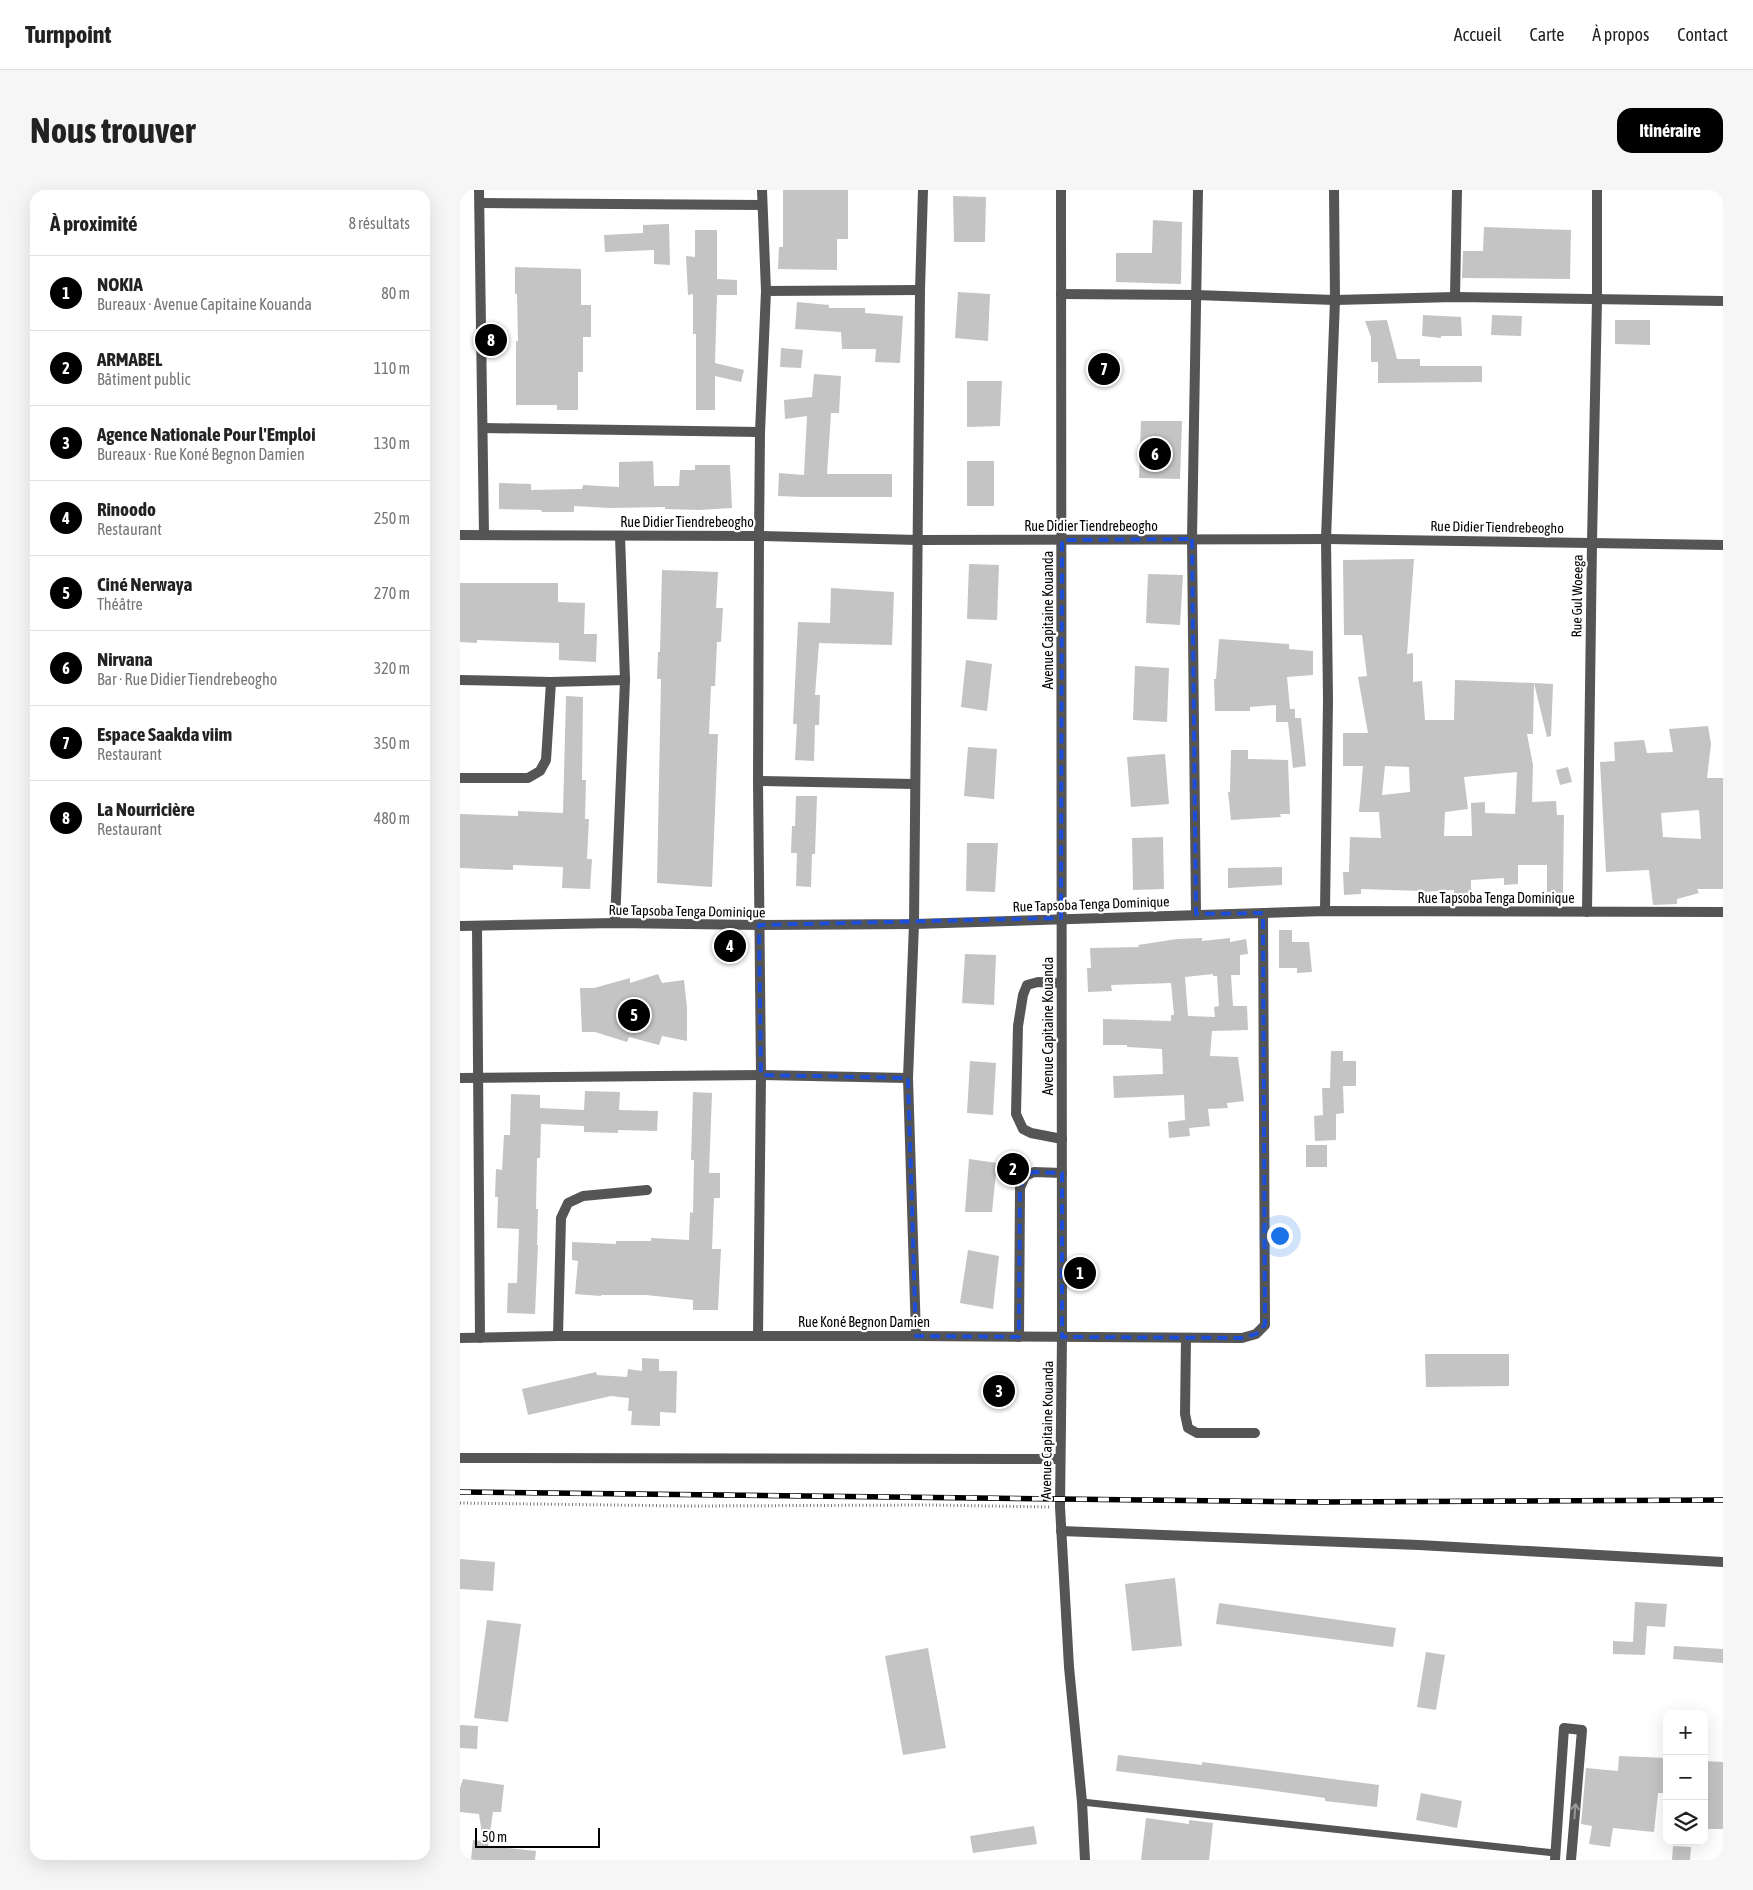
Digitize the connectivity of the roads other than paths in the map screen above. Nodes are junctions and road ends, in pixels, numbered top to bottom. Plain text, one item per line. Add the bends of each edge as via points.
1 (479, 190) edge
2 (762, 190) edge
3 (922, 190) edge
4 (1061, 190) edge
5 (1198, 190) edge
6 (1334, 190) edge
7 (1457, 190) edge
8 (1597, 190) edge
9 (480, 202) junction
10 (762, 205) junction
11 (920, 290) junction
12 (766, 291) junction
13 (1061, 294) junction
14 (1196, 295) junction
15 (1455, 297) junction
16 (1335, 300) junction
17 (1597, 300) junction
18 (1723, 301) edge
19 (482, 428) junction
20 (760, 432) junction
21 (460, 535) edge
22 (484, 535) junction
23 (620, 536) junction
24 (759, 536) junction
25 (1192, 539) junction
26 (1326, 539) junction
27 (918, 540) junction
28 (1062, 540) junction
29 (1592, 542) junction
30 (1723, 544) edge
31 (460, 680) edge
32 (625, 680) junction
33 (551, 682) junction
34 (460, 778) edge
35 (758, 781) junction
36 (914, 784) junction
37 (1325, 911) junction
38 (1587, 912) junction
39 (1723, 912) edge
40 (1263, 913) junction
41 (1196, 914) junction
42 (1061, 918) junction
43 (615, 924) junction
44 (914, 924) junction
45 (460, 926) edge
46 (477, 926) junction
47 (760, 926) junction
48 (1061, 983) junction
49 (761, 1075) junction
50 (460, 1078) edge
51 (479, 1078) junction
52 (908, 1078) junction
53 (1062, 1139) junction
54 (1062, 1173) junction
55 (647, 1190) dead end
56 (558, 1336) junction
57 (758, 1336) junction
58 (916, 1336) junction
59 (1019, 1337) junction
60 (1062, 1337) junction
61 (460, 1338) edge
62 (480, 1338) junction
63 (1186, 1338) junction
64 (1255, 1433) dead end
65 (460, 1458) edge
66 (1059, 1459) junction
67 (1062, 1531) junction
68 (1723, 1562) edge
69 (1082, 1802) junction
70 (1555, 1857) edge
71 (1085, 1860) edge
72 (1571, 1860) edge

1 - 9 street
2 - 10 street
3 - 11 street
4 - 13 street, Avenue Capitaine Kouanda
5 - 14 street
6 - 16 street
7 - 15 street
8 - 17 street, Rue Gul Woeega
9 - 10 street
9 - 19 street
10 - 12 street
11 - 12 street
11 - 27 street
12 - 20 street
13 - 14 street
13 - 28 street, Avenue Capitaine Kouanda
14 - 16 street
14 - 25 street
15 - 16 street
15 - 17 street
16 - 26 street
17 - 18 street
17 - 29 street, Rue Gul Woeega
19 - 20 street
19 - 22 street
20 - 24 street
21 - 22 street, Rue Didier Tiendrebeogho
22 - 23 street, Rue Didier Tiendrebeogho
23 - 24 street, Rue Didier Tiendrebeogho
23 - 32 street
24 - 27 street, Rue Didier Tiendrebeogho
24 - 35 street
25 - 26 street, Rue Didier Tiendrebeogho
25 - 28 street, Rue Didier Tiendrebeogho
25 - 41 street
26 - 29 street, Rue Didier Tiendrebeogho
26 - 37 street
27 - 28 street, Rue Didier Tiendrebeogho
27 - 36 street
28 - 42 street, Avenue Capitaine Kouanda
29 - 30 street, Rue Didier Tiendrebeogho
29 - 38 street, Rue Gul Woeega
31 - 33 street
32 - 33 street
32 - 43 street
33 - 34 street via 546,760 540,771 528,778
35 - 36 street
35 - 47 street
36 - 44 street
37 - 38 street, Rue Tapsoba Tenga Dominique
37 - 40 street, Rue Tapsoba Tenga Dominique
38 - 39 street, Rue Tapsoba Tenga Dominique
40 - 41 street, Rue Tapsoba Tenga Dominique
40 - 63 street, Rue Koné Begnon Damien via 1265,1325 1256,1334 1242,1338
41 - 42 street, Rue Tapsoba Tenga Dominique
42 - 44 street, Rue Tapsoba Tenga Dominique
42 - 48 street, Avenue Capitaine Kouanda
43 - 46 street, Rue Tapsoba Tenga Dominique
43 - 47 street, Rue Tapsoba Tenga Dominique
44 - 47 street, Rue Tapsoba Tenga Dominique
44 - 52 street
45 - 46 street, Rue Tapsoba Tenga Dominique
46 - 51 street
47 - 49 street
48 - 53 street, Avenue Capitaine Kouanda
48 - 53 street via 1028,985 1023,995 1018,1026 1016,1114 1023,1129
49 - 51 street
49 - 52 street
49 - 57 street
50 - 51 street
51 - 62 street
52 - 58 street
53 - 54 street, Avenue Capitaine Kouanda
54 - 59 street via 1034,1172 1025,1176 1020,1188
54 - 60 street, Avenue Capitaine Kouanda
55 - 56 street via 583,1196 568,1202 561,1218
56 - 57 street, Rue Koné Begnon Damien
56 - 62 street, Rue Koné Begnon Damien
57 - 58 street, Rue Koné Begnon Damien
58 - 59 street, Rue Koné Begnon Damien
59 - 60 street, Rue Koné Begnon Damien
60 - 63 street, Rue Koné Begnon Damien
60 - 66 street, Avenue Capitaine Kouanda
61 - 62 street, Rue Koné Begnon Damien
63 - 64 street via 1185,1414 1188,1428 1196,1434
65 - 66 street
66 - 67 street, Avenue Capitaine Kouanda
67 - 68 street via 1419,1545
67 - 69 street, Avenue Capitaine Kouanda via 1069,1667
69 - 70 lane
69 - 71 street, Avenue Capitaine Kouanda
72 -> 70 street via 1582,1730 1564,1728

